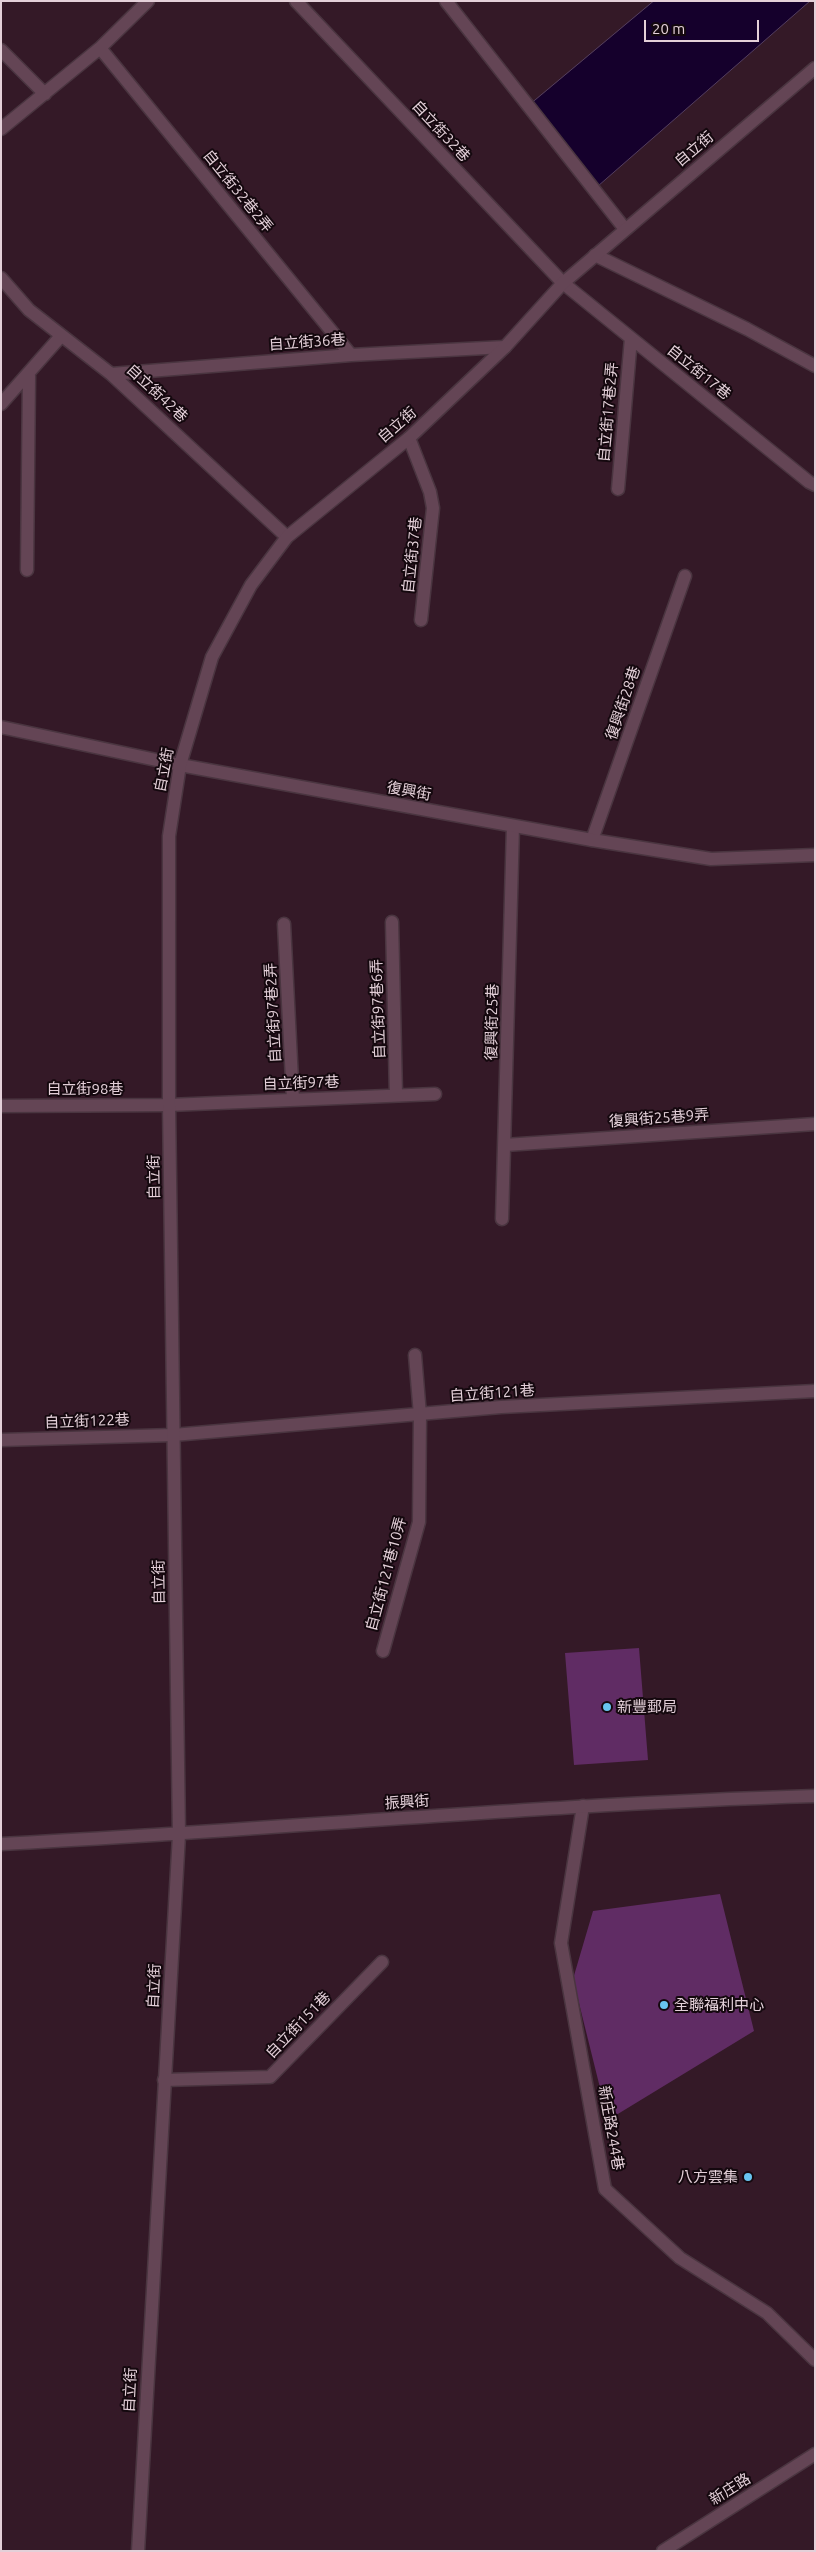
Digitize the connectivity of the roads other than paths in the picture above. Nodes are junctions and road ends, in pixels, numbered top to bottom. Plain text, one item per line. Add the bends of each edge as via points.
1 (148, 1) edge
2 (296, 1) edge
3 (446, 1) edge
4 (100, 48) junction
5 (1, 50) edge
6 (815, 68) edge
7 (45, 94) junction
8 (1, 129) edge
9 (625, 229) junction
10 (594, 255) junction
11 (1, 278) edge
12 (563, 283) junction
13 (61, 336) junction
14 (631, 338) junction
15 (505, 346) junction
16 (351, 355) junction
17 (815, 366) edge
18 (112, 374) junction
19 (29, 376) junction
20 (1, 404) edge
21 (409, 438) junction
22 (815, 485) edge
23 (618, 489) dead end
24 (287, 537) junction
25 (27, 570) dead end
26 (686, 576) dead end
27 (421, 620) dead end
28 (1, 728) edge
29 (180, 765) junction
30 (513, 826) junction
31 (592, 840) junction
32 (815, 855) edge
33 (392, 922) dead end
34 (284, 924) dead end
35 (435, 1094) dead end
36 (396, 1095) junction
37 (293, 1100) junction
38 (169, 1105) junction
39 (1, 1106) edge
40 (815, 1124) edge
41 (505, 1145) junction
42 (502, 1218) dead end
43 (415, 1356) dead end
44 (815, 1391) edge
45 (420, 1415) junction
46 (173, 1436) junction
47 (1, 1440) edge
48 (383, 1651) dead end
49 (815, 1796) edge
50 (583, 1806) junction
51 (179, 1835) junction
52 (1, 1844) edge
53 (382, 1962) dead end
54 (164, 2080) junction
55 (815, 2360) edge
56 (815, 2454) edge
57 (138, 2551) edge
58 (663, 2551) edge

1 - 4 street
2 - 12 street, 自立街32巷
3 - 9 street
4 - 7 street
4 - 16 street, 自立街32巷2弄
5 - 7 street
6 - 9 street, 自立街
7 - 8 street
9 - 10 street, 自立街
10 - 12 street, 自立街
10 - 17 street via 747,329
11 - 13 street, 自立街42巷 via 29,310
12 - 14 street, 自立街17巷
12 - 15 street, 自立街
13 - 18 street, 自立街42巷
13 - 19 street
14 - 22 street, 自立街17巷
14 - 23 street, 自立街17巷2弄
15 - 16 street, 自立街36巷
15 - 21 street, 自立街
16 - 18 street, 自立街36巷
18 - 24 street, 自立街42巷
19 - 20 street
19 - 25 street
21 - 24 street, 自立街
21 - 27 street, 自立街37巷 via 434,508
24 - 29 street, 自立街 via 251,585 212,657
26 - 31 street, 復興街28巷
28 - 29 street, 復興街
29 - 30 street, 復興街
29 - 38 street, 自立街 via 169,836
30 - 31 street, 復興街
30 - 41 street, 復興街25巷
31 - 32 street, 復興街 via 711,860
33 - 36 street, 自立街97巷6弄
34 - 37 street, 自立街97巷2弄
35 - 36 street, 自立街97巷
36 - 37 street, 自立街97巷
37 - 38 street, 自立街97巷
38 - 39 street, 自立街98巷
38 - 46 street, 自立街
40 - 41 street, 復興街25巷9弄
41 - 42 street, 復興街25巷
43 - 45 street, 自立街121巷10弄
44 - 45 street, 自立街121巷 via 501,1407
45 - 46 street, 自立街121巷
45 - 48 street, 自立街121巷10弄 via 419,1522
46 - 47 street, 自立街122巷
46 - 51 street, 自立街
49 - 50 street, 振興街
50 - 51 street, 振興街
50 - 55 street, 新庄路244巷 via 561,1943 605,2189 680,2258 766,2313
51 - 52 street, 振興街
51 - 54 street, 自立街
53 - 54 street, 自立街151巷 via 270,2077
54 - 57 street, 自立街
56 - 58 street, 新庄路

